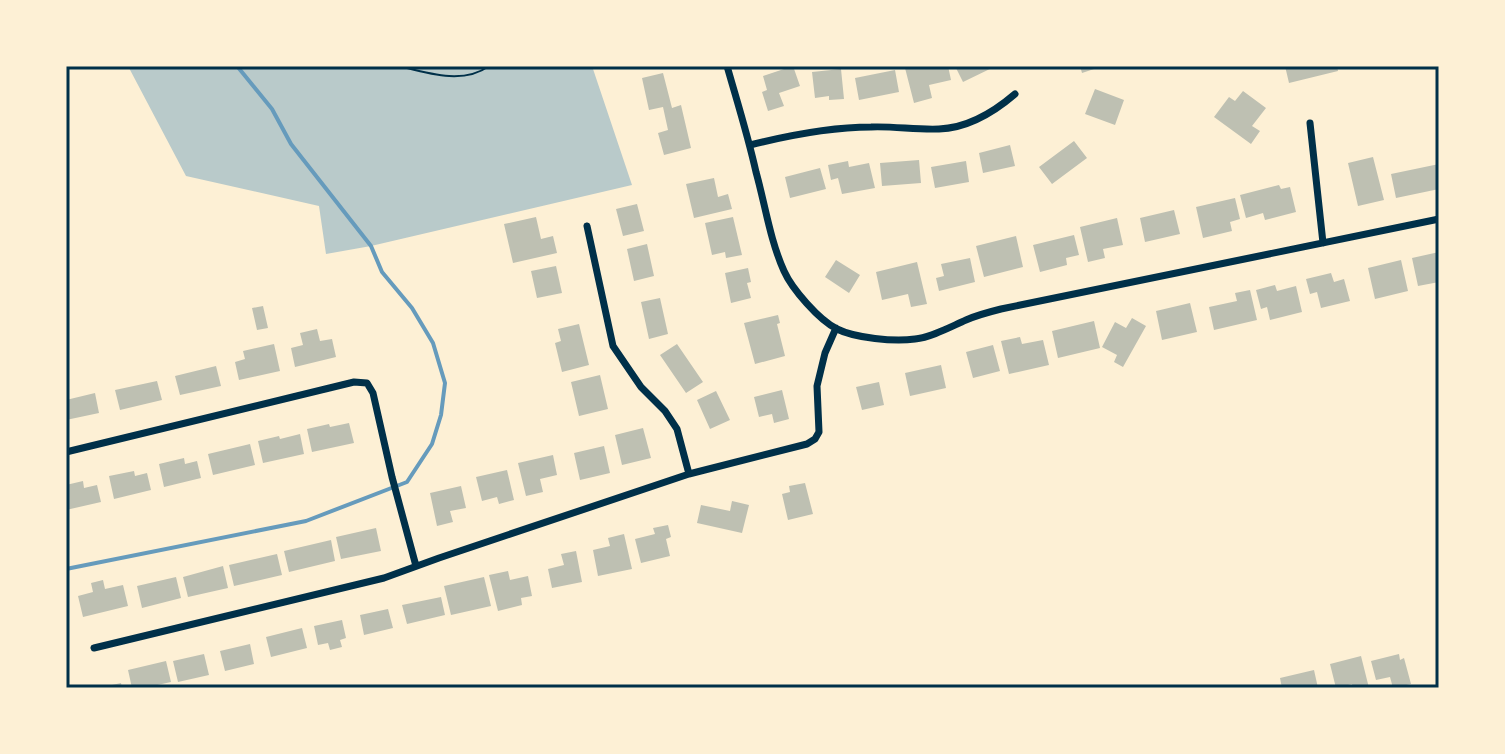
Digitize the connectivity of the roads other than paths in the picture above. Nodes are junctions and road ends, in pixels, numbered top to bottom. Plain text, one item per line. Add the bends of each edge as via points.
1 (727, 66) edge
2 (1015, 94) dead end
3 (1310, 123) dead end
4 (750, 145) junction
5 (1439, 219) edge
6 (587, 226) dead end
7 (1323, 243) junction
8 (836, 328) junction
9 (66, 452) edge
10 (689, 474) junction
11 (416, 566) junction
12 (94, 648) dead end

1 - 4 street
2 - 4 street via 973,122 942,129 837,129
3 - 7 street
4 - 8 street via 784,273 807,304
5 - 7 street
6 - 10 street via 613,346 677,429
7 - 8 street via 1001,309 916,339 870,337
8 - 10 street via 819,377 815,439
9 - 11 street via 367,383
10 - 11 street
11 - 12 street

